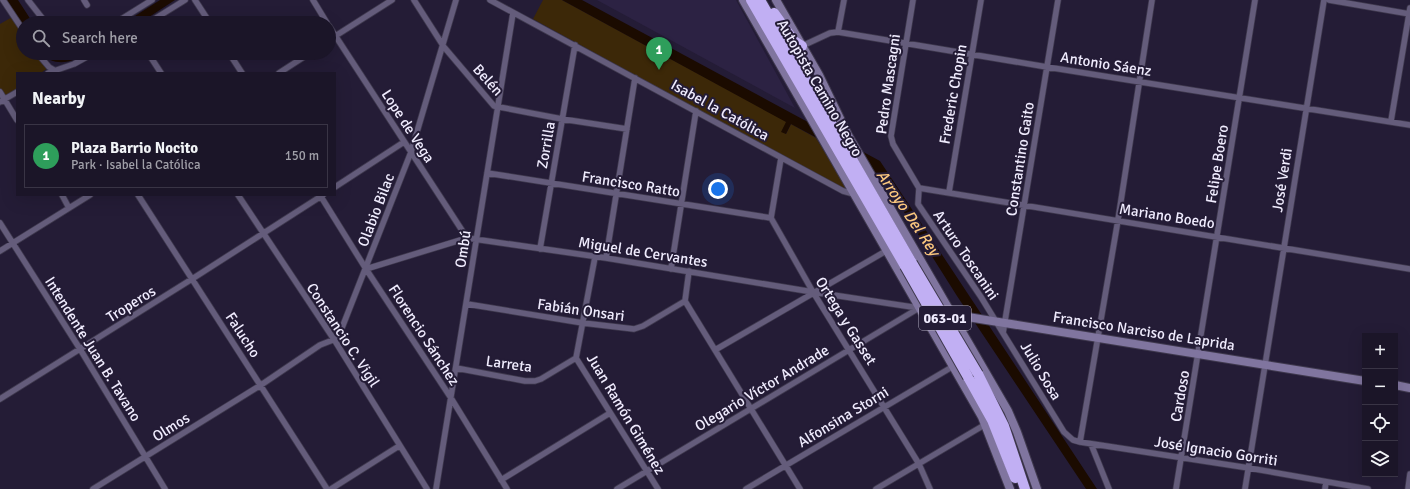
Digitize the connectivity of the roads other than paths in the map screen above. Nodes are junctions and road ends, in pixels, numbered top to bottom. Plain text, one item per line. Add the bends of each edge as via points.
1 (3, 0) edge
2 (28, 0) edge
3 (152, 0) edge
4 (185, 0) edge
5 (195, 0) edge
6 (313, 0) edge
7 (392, 0) edge
8 (414, 0) edge
9 (456, 0) edge
10 (490, 0) edge
11 (743, 0) edge
12 (751, 0) edge
13 (760, 0) edge
14 (764, 0) edge
15 (776, 0) edge
16 (844, 0) edge
17 (913, 0) edge
18 (981, 0) edge
19 (1058, 0) edge
20 (1152, 0) edge
21 (1255, 0) edge
22 (1324, 0) edge
23 (1329, 0) edge
24 (1410, 12) edge
25 (513, 13) junction
26 (41, 16) edge
27 (126, 16) edge
28 (159, 16) edge
29 (205, 16) edge
30 (323, 16) edge
31 (16, 20) edge
32 (838, 32) junction
33 (336, 35) edge
34 (336, 38) edge
35 (906, 44) junction
36 (575, 45) junction
37 (802, 46) junction
38 (444, 47) junction
39 (972, 55) junction
40 (43, 60) edge
41 (80, 60) edge
42 (153, 60) edge
43 (234, 60) edge
44 (299, 60) edge
45 (1047, 67) junction
46 (59, 71) edge
47 (160, 72) edge
48 (241, 72) edge
49 (281, 72) edge
50 (635, 78) junction
51 (1139, 81) junction
52 (0, 92) edge
53 (16, 93) edge
54 (1239, 98) junction
55 (2, 101) edge
56 (498, 108) junction
57 (1306, 108) junction
58 (815, 110) junction
59 (696, 111) junction
60 (16, 119) edge
61 (562, 120) junction
62 (1391, 121) junction
63 (1410, 125) edge
64 (627, 128) junction
65 (404, 142) junction
66 (411, 152) junction
67 (781, 158) junction
68 (487, 173) junction
69 (552, 183) junction
70 (336, 186) edge
71 (919, 188) junction
72 (949, 192) junction
73 (617, 194) junction
74 (854, 194) junction
75 (63, 196) edge
76 (88, 196) edge
77 (139, 196) edge
78 (239, 196) edge
79 (319, 196) edge
80 (322, 196) edge
81 (682, 204) junction
82 (1025, 205) junction
83 (69, 208) junction
84 (771, 218) junction
85 (1118, 220) junction
86 (0, 223) edge
87 (262, 234) junction
88 (1218, 236) junction
89 (467, 238) junction
90 (476, 240) junction
91 (13, 243) junction
92 (1284, 248) junction
93 (540, 249) junction
94 (0, 251) edge
95 (886, 251) junction
96 (595, 256) junction
97 (606, 258) junction
98 (908, 264) junction
99 (1410, 268) edge
100 (366, 269) junction
101 (672, 269) junction
102 (689, 272) junction
103 (192, 279) junction
104 (813, 292) junction
105 (685, 301) junction
106 (467, 304) junction
107 (919, 308) junction
108 (952, 315) junction
109 (992, 320) junction
110 (1006, 322) junction
111 (582, 323) junction
112 (1003, 333) junction
113 (1098, 338) junction
114 (335, 341) junction
115 (80, 349) junction
116 (849, 349) junction
117 (715, 350) junction
118 (1199, 355) junction
119 (576, 358) junction
120 (1265, 365) junction
121 (952, 367) junction
122 (456, 368) junction
123 (1362, 381) edge
124 (261, 385) junction
125 (1398, 386) edge
126 (1410, 388) edge
127 (451, 398) junction
128 (0, 399) edge
129 (884, 406) junction
130 (750, 409) junction
131 (610, 414) junction
132 (986, 424) junction
133 (1064, 432) joint
134 (1080, 442) junction
135 (1092, 444) junction
136 (399, 446) junction
137 (145, 457) junction
138 (1182, 457) junction
139 (919, 464) junction
140 (786, 465) junction
141 (1249, 468) junction
142 (647, 472) junction
143 (1410, 474) edge
144 (501, 480) junction
145 (1326, 482) junction
146 (94, 489) edge
147 (165, 489) edge
148 (327, 489) edge
149 (331, 489) edge
150 (427, 489) edge
151 (436, 489) edge
152 (506, 489) edge
153 (617, 489) edge
154 (658, 489) edge
155 (746, 489) edge
156 (800, 489) edge
157 (876, 489) edge
158 (930, 489) edge
159 (1011, 489) edge
160 (1025, 489) edge
161 (1037, 489) edge
162 (1109, 489) edge
163 (1176, 489) edge
164 (1245, 489) edge
165 (1325, 489) edge
166 (1368, 489) edge
167 (1408, 489) edge

1 - 31 street
2 - 26 street
3 - 27 street
4 - 28 street
5 - 29 street
6 - 30 street
7 - 33 street
8 - 38 street, Belén
9 - 38 street, Olabio Bilac
10 - 25 street, Isabel la Católica
11 - 58 street
12 - 58 highway, Autopista Camino Negro / 063-01
13 - 58 highway, Autopista Camino Negro / 063-01
14 - 37 highway via 794,41
15 - 37 street
16 - 32 street
17 - 35 street, Pedro Mascagni
18 - 39 street, Frederic Chopin
19 - 45 street, Constantino Gaito
20 - 51 street
21 - 54 street, Felipe Boero
22 - 57 street, José Verdi
23 - 24 street
24 - 62 street
25 - 36 street, Isabel la Católica
25 - 56 street, Ombú
32 - 35 street, Antonio Sáenz
32 - 37 street, Antonio Sáenz
34 - 65 street, Lope de Vega
35 - 39 street, Antonio Sáenz
35 - 71 street, Pedro Mascagni via 891,136 893,144
36 - 50 street, Isabel la Católica
36 - 61 street, Zorrilla
37 - 108 street via 848,135
38 - 56 street, Belén via 491,104
38 - 66 street, Olabio Bilac
39 - 45 street, Antonio Sáenz
39 - 72 street, Frederic Chopin
40 - 46 street via 49,67
41 - 46 street
42 - 47 street
43 - 48 street
44 - 49 street
45 - 51 street, Antonio Sáenz
45 - 82 street, Constantino Gaito
50 - 59 street, Isabel la Católica
50 - 64 street
51 - 54 street, Antonio Sáenz
51 - 85 street
52 - 55 street
53 - 55 street
54 - 57 street, Antonio Sáenz
54 - 88 street, Felipe Boero
55 - 60 street
56 - 61 street, Belén
56 - 68 street, Ombú
57 - 62 street, Antonio Sáenz
57 - 92 street, José Verdi
58 - 74 street via 832,154
58 - 98 highway, Autopista Camino Negro / 063-01 via 851,165
59 - 67 street, Isabel la Católica
59 - 81 street
61 - 64 street, Belén
61 - 69 street, Zorrilla
62 - 63 street, Antonio Sáenz
64 - 73 street
65 - 66 street, Lope de Vega
65 - 70 street
66 - 89 street, Lope de Vega
66 - 100 street, Olabio Bilac
67 - 74 street, Isabel la Católica via 843,192
67 - 84 street
68 - 69 street, Francisco Ratto
68 - 90 street, Ombú
69 - 73 street, Francisco Ratto
69 - 93 street, Zorrilla
71 - 72 street, Mariano Boedo
71 - 109 street, Arturo Toscanini via 918,204
72 - 82 street, Mariano Boedo
73 - 81 street, Francisco Ratto
73 - 97 street
74 - 95 street
75 - 83 street
76 - 83 street
77 - 103 street, Falucho
78 - 87 street, Constancio C. Vigil
79 - 87 street, Troperos
80 - 100 street, Florencio Sánchez
81 - 84 street, Francisco Ratto
81 - 101 street
82 - 85 street, Mariano Boedo
82 - 110 street, Constantino Gaito
83 - 91 street
84 - 104 street, Ortega y Gasset
85 - 88 street, Mariano Boedo
85 - 113 street
86 - 91 street, Intendente Juan B. Tavano
87 - 103 street, Troperos
87 - 114 street, Constancio C. Vigil
88 - 92 street, Mariano Boedo
88 - 118 street, Felipe Boero
89 - 90 street, Miguel de Cervantes
89 - 100 street, Miguel de Cervantes
90 - 93 street, Miguel de Cervantes
90 - 106 street, Ombú
91 - 94 street
91 - 115 street, Intendente Juan B. Tavano
92 - 99 street, Mariano Boedo
92 - 120 street, José Verdi
93 - 96 street, Miguel de Cervantes
95 - 104 street
95 - 107 street
96 - 97 street, Miguel de Cervantes
96 - 111 street, Juan Ramón Giménez
97 - 101 street, Miguel de Cervantes
98 - 159 highway, Autopista Camino Negro / 063-01, bridge via 992,420
98 - 160 highway, Autopista Camino Negro / 063-01, bridge via 978,374 1004,426
100 - 114 street, Olabio Bilac via 341,335
100 - 127 street, Florencio Sánchez
101 - 102 street, Miguel de Cervantes
102 - 104 street, Miguel de Cervantes
102 - 105 street
103 - 115 street, Troperos
103 - 124 street, Falucho
104 - 107 street, Miguel de Cervantes
104 - 116 street, Ortega y Gasset
104 - 117 street
105 - 111 street, Fabián Onsari via 638,328 624,329
105 - 117 street
106 - 111 street, Fabián Onsari
106 - 122 street, Ombú
107 - 108 street, Francisco Narciso de Laprida
107 - 116 street, Olegario Víctor Andrade
107 - 121 street
108 - 109 street, Francisco Narciso de Laprida
108 - 161 street via 1012,419
109 - 110 street, Francisco Narciso de Laprida
109 - 112 street, Arturo Toscanini
110 - 112 street, Julio Sosa
110 - 113 street, Francisco Narciso de Laprida
111 - 119 street, Juan Ramón Giménez
112 - 133 street, Julio Sosa
113 - 118 street, Francisco Narciso de Laprida
113 - 134 street
114 - 124 street via 320,345
114 - 136 street, Constancio C. Vigil
115 - 128 street, Troperos
115 - 137 street, Intendente Juan B. Tavano
116 - 129 street, Ortega y Gasset
116 - 130 street, Olegario Víctor Andrade
117 - 130 street
118 - 120 street, Francisco Narciso de Laprida
118 - 138 street, Cardoso
119 - 122 street, Larreta via 535,381
119 - 131 street, Juan Ramón Giménez
120 - 123 street, Francisco Narciso de Laprida
120 - 141 street, José Verdi
121 - 129 street, Alfonsina Storni
121 - 132 street
122 - 127 street, Ombú
124 - 137 street, Olmos
124 - 148 street, Falucho
125 - 126 street
127 - 144 street, Florencio Sánchez
127 - 151 street, Ombú
129 - 139 street, Ortega y Gasset
129 - 140 street, Alfonsina Storni
130 - 140 street
130 - 142 street, Olegario Víctor Andrade
131 - 142 street, Juan Ramón Giménez
131 - 144 street
132 - 139 street
132 - 159 street
133 - 134 street, José Ignacio Gorriti via 1072,440
134 - 135 street, José Ignacio Gorriti
135 - 138 street, José Ignacio Gorriti
135 - 162 street
136 - 149 street
136 - 150 street, Constancio C. Vigil
137 - 146 street, Olmos
137 - 147 street, Intendente Juan B. Tavano
138 - 141 street, José Ignacio Gorriti
138 - 163 street, Cardoso
139 - 157 street
139 - 158 street, Ortega y Gasset
140 - 155 street, Alfonsina Storni
140 - 156 street
141 - 145 street, José Ignacio Gorriti
141 - 164 street, José Verdi
142 - 153 street, Olegario Víctor Andrade
142 - 154 street, Juan Ramón Giménez
143 - 167 street
144 - 152 street, Florencio Sánchez
145 - 165 street
145 - 166 street, José Ignacio Gorriti

